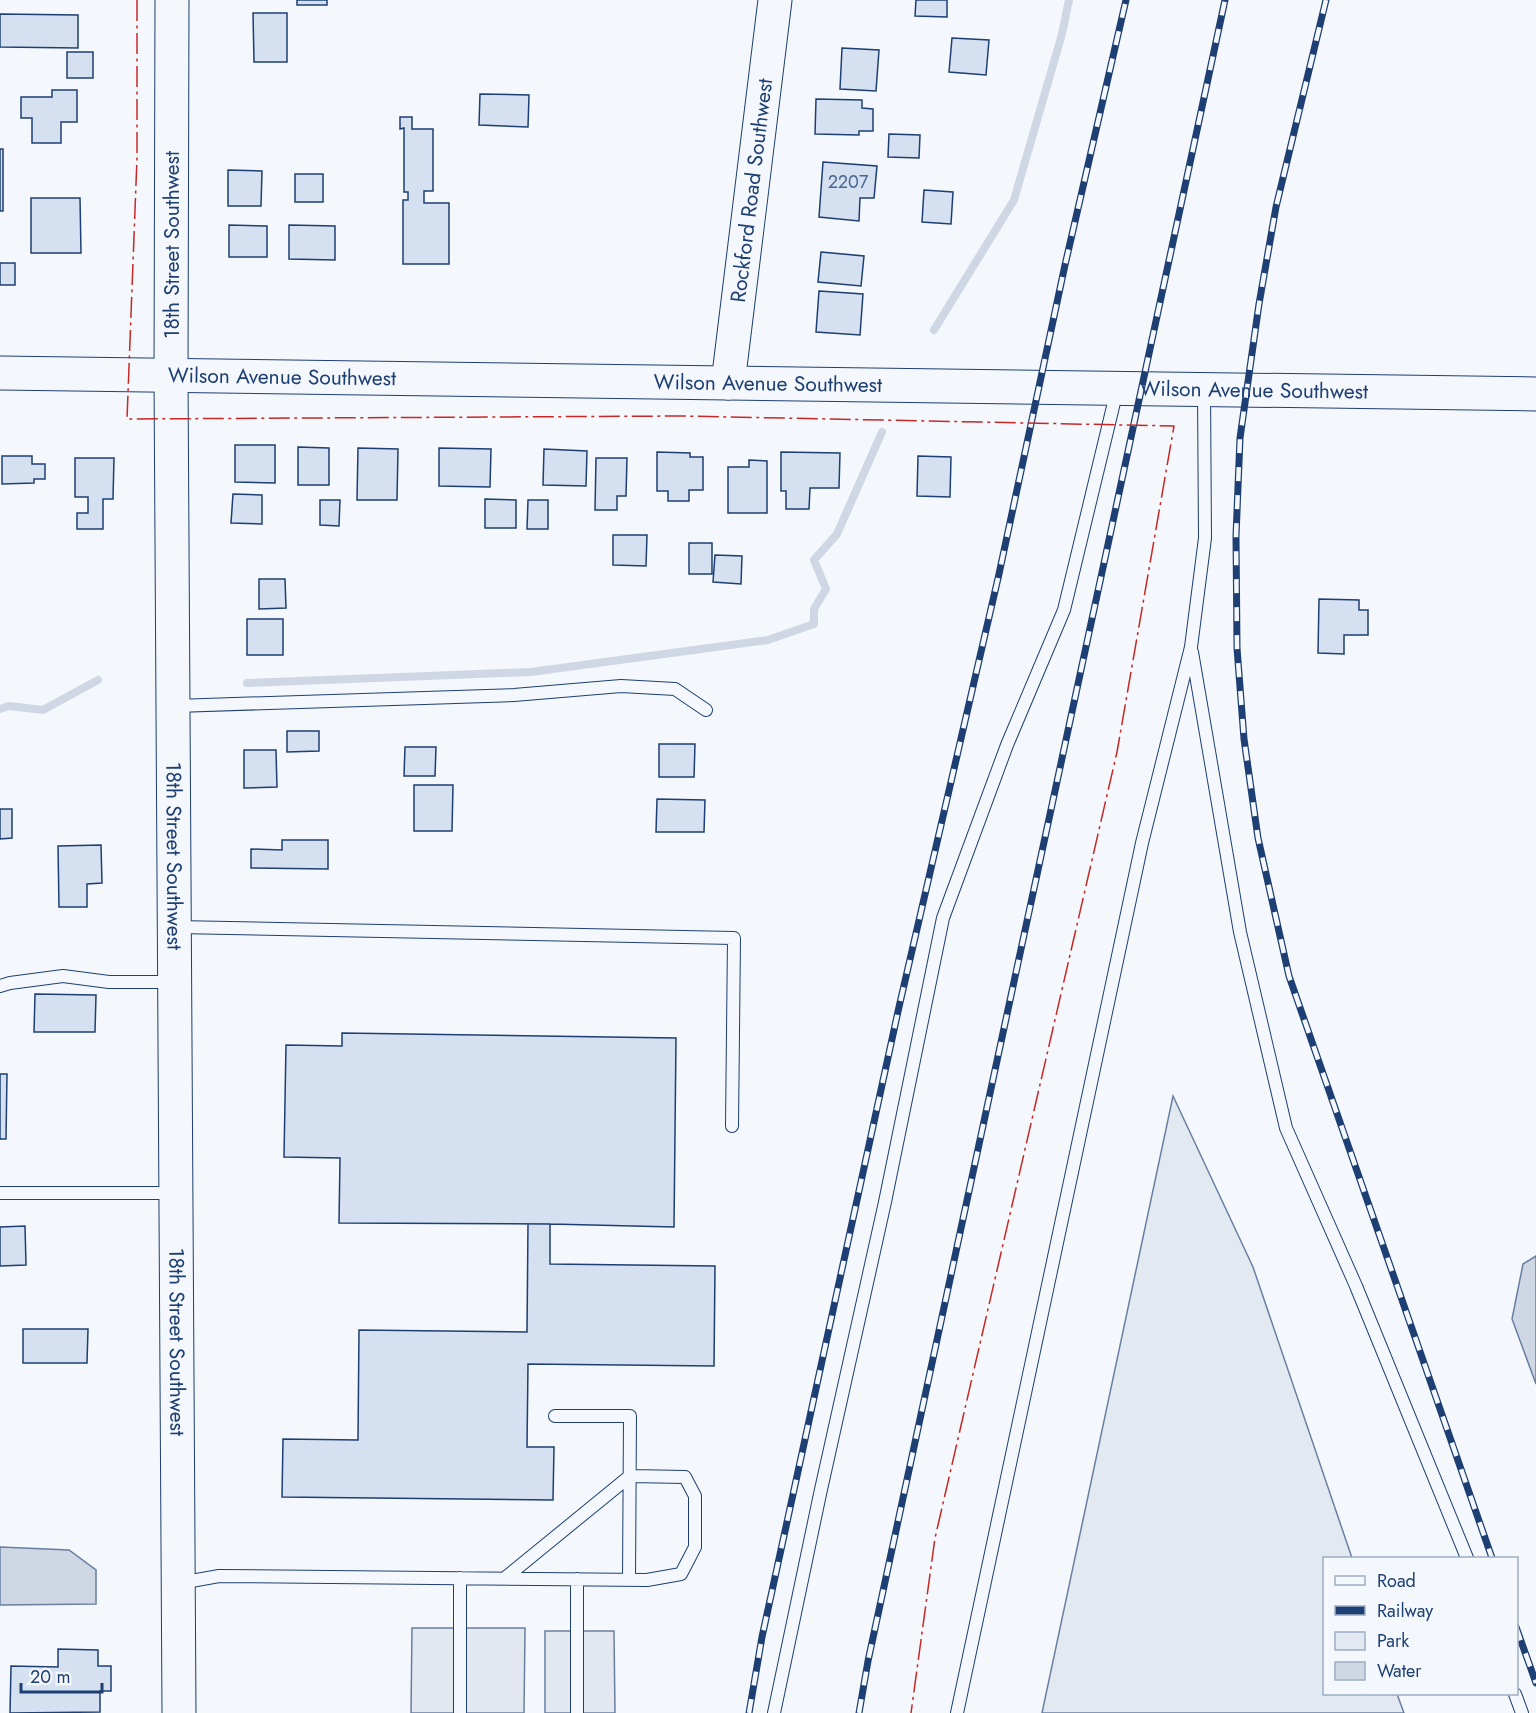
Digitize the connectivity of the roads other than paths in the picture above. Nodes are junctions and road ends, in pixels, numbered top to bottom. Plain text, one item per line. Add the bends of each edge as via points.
1 (172, 0) edge
2 (775, 0) edge
3 (0, 373) edge
4 (171, 376) junction
5 (728, 383) junction
6 (1118, 388) junction
7 (1204, 389) junction
8 (1536, 394) edge
9 (1191, 647) junction
10 (173, 706) junction
11 (706, 710) dead end
12 (174, 927) junction
13 (175, 982) junction
14 (0, 986) edge
15 (732, 1126) dead end
16 (0, 1193) edge
17 (176, 1193) junction
18 (555, 1416) dead end
19 (630, 1476) junction
20 (1467, 1557) edge
21 (460, 1578) junction
22 (505, 1578) junction
23 (577, 1579) junction
24 (629, 1580) junction
25 (178, 1583) junction
26 (1515, 1695) edge
27 (179, 1713) edge
28 (460, 1713) edge
29 (577, 1713) edge
30 (774, 1713) edge
31 (957, 1713) edge
32 (1522, 1713) edge

1 - 4 street, 18th Street Southwest
2 - 5 street, Rockford Road Southwest
3 - 4 street, Wilson Avenue Southwest
4 - 5 street, Wilson Avenue Southwest
4 - 10 street, 18th Street Southwest
5 - 6 street, Wilson Avenue Southwest
6 - 7 street, Wilson Avenue Southwest
6 - 30 lane via 1064,610 1007,745 943,918
7 - 8 street, Wilson Avenue Southwest
7 - 9 lane via 1205,538
9 - 20 lane via 1240,932 1286,1128 1356,1286
9 - 31 lane via 1142,843
10 - 11 lane via 513,695 621,686 675,689
10 - 12 street, 18th Street Southwest
12 - 13 street, 18th Street Southwest
12 - 15 lane via 734,938
13 - 14 lane via 109,982 63,976
13 - 17 street, 18th Street Southwest
16 - 17 lane
17 - 25 street, 18th Street Southwest
18 - 19 lane via 630,1416
19 - 22 lane
19 - 24 lane
19 - 24 lane via 685,1478 695,1496 695,1547 681,1574
21 - 22 lane
21 - 25 lane via 219,1576
21 - 28 lane
22 - 23 lane
23 - 24 lane
23 - 29 lane
25 - 27 street, 18th Street Southwest
26 - 32 lane

